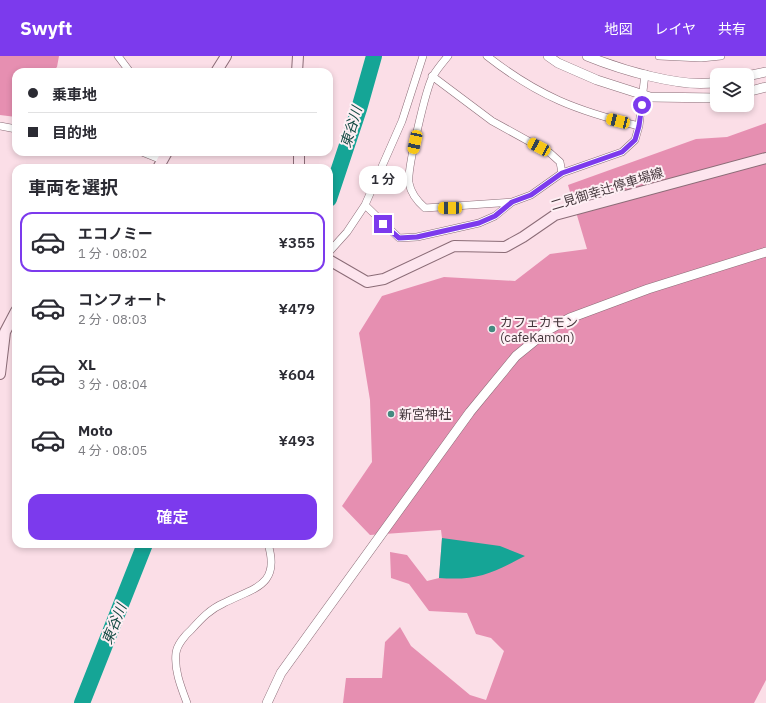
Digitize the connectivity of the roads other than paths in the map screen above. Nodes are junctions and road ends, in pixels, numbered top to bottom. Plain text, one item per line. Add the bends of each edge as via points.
1 (118, 56) edge
2 (226, 56) edge
3 (298, 56) edge
4 (423, 56) edge
5 (448, 56) edge
6 (487, 56) edge
7 (548, 56) edge
8 (587, 56) edge
9 (659, 56) edge
10 (721, 56) edge
11 (680, 57) edge
12 (127, 68) edge
13 (218, 68) edge
14 (297, 68) edge
15 (766, 72) edge
16 (645, 74) junction
17 (754, 75) edge
18 (432, 76) junction
19 (710, 84) edge
20 (766, 87) edge
21 (754, 90) edge
22 (643, 94) junction
23 (710, 98) edge
24 (0, 126) edge
25 (639, 126) junction
26 (12, 128) edge
27 (152, 156) edge
28 (766, 158) edge
29 (162, 160) edge
30 (562, 173) junction
31 (512, 202) junction
32 (365, 205) junction
33 (333, 248) edge
34 (766, 252) edge
35 (333, 262) edge
36 (12, 319) edge
37 (0, 374) edge
38 (269, 548) edge
39 (187, 703) edge
40 (267, 703) edge

1 - 12 street
2 - 13 main road
3 - 14 main road
4 - 32 street via 402,121
5 - 18 street
6 - 25 street via 539,92 575,108
7 - 22 street via 597,80
8 - 16 street via 609,65
9 - 11 street
10 - 11 street
15 - 17 street
16 - 19 street via 678,81
16 - 22 street
18 - 30 street via 492,121 550,153 560,162
18 - 31 street via 410,164 409,182 415,199 425,208
20 - 21 street
22 - 23 street via 650,97
22 - 25 street
24 - 26 street
25 - 30 street via 635,140 622,152
27 - 29 street
28 - 35 main road, 二見御幸辻停車場線 via 555,215 505,247 454,246 384,279 367,282
30 - 31 street via 531,195
31 - 32 street via 495,216 479,223 417,237 399,238
32 - 33 street
34 - 40 street via 648,289 570,318 548,330 516,356 470,412 281,673
36 - 37 main road via 5,332
38 - 39 street via 270,573 261,585 205,614 185,636 176,651 177,675

